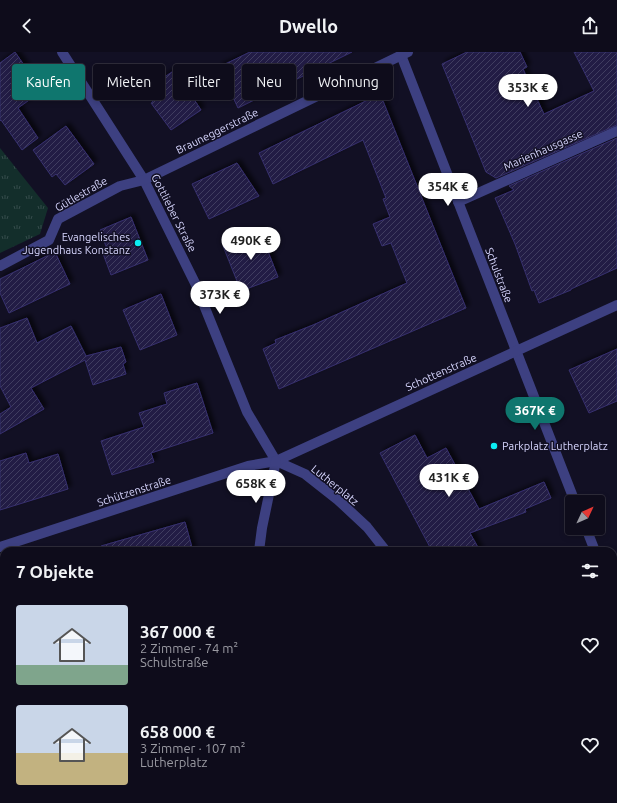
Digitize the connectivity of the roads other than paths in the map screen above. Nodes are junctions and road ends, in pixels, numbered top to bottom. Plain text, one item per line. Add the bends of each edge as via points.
1 (62, 52) edge
2 (405, 54) edge
3 (617, 131) edge
4 (144, 180) junction
5 (458, 202) junction
6 (0, 266) edge
7 (617, 305) edge
8 (516, 352) junction
9 (276, 461) junction
10 (572, 495) edge
11 (589, 535) edge
12 (3, 547) edge
13 (260, 547) edge
14 (383, 547) edge
15 (593, 547) edge

1 - 4 street, Gottlieber Straße
2 - 4 street, Brauneggerstraße
2 - 5 street, Schulstraße
3 - 5 street, Marienhausgasse
4 - 6 street, Gütlestraße via 120,186 58,219 49,240
4 - 9 street, Gottlieber Straße via 195,283 247,412
5 - 8 street, Schulstraße
7 - 8 street, Schottenstraße
8 - 9 street, Schottenstraße
8 - 10 street, Schulstraße
9 - 12 street, Schützenstraße via 248,466
9 - 13 street
9 - 14 street, Lutherplatz via 304,474 338,500 367,527
11 - 15 street

